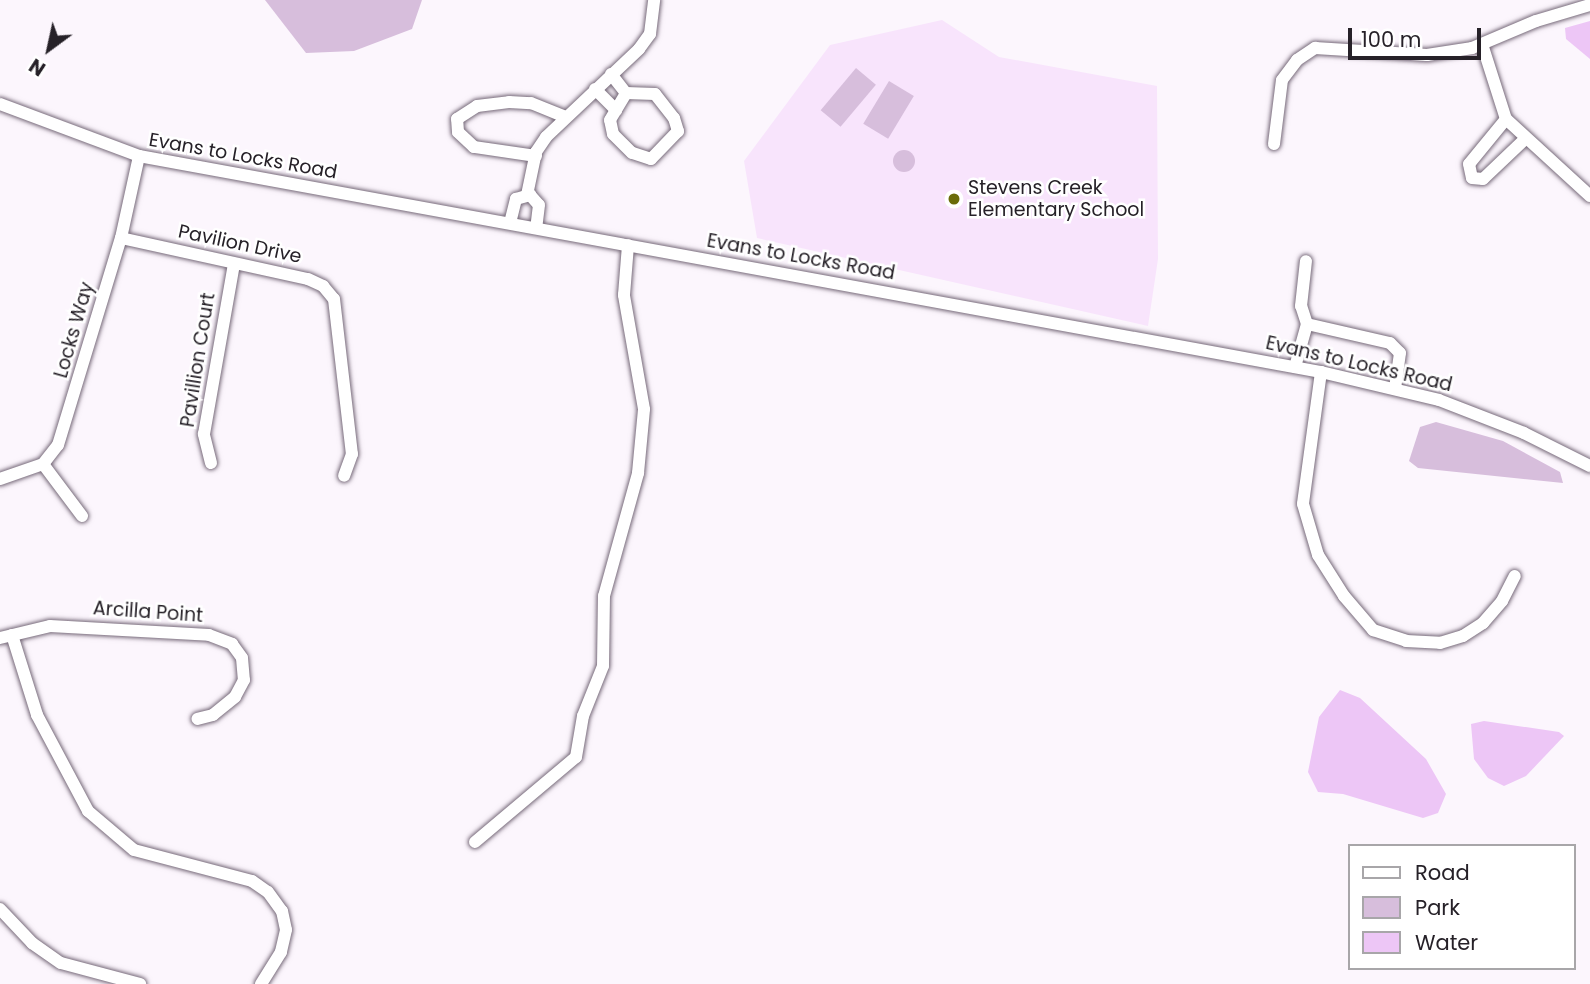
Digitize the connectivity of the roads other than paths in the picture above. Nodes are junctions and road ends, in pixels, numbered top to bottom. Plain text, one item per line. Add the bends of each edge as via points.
1 (654, 0) edge
2 (1590, 5) edge
3 (1482, 44) junction
4 (611, 74) junction
5 (595, 89) junction
6 (626, 93) junction
7 (0, 104) edge
8 (616, 110) junction
9 (564, 116) junction
10 (1506, 120) junction
11 (1526, 138) junction
12 (1274, 144) dead end
13 (139, 156) junction
14 (536, 156) junction
15 (527, 195) junction
16 (1590, 196) edge
17 (510, 223) junction
18 (536, 228) junction
19 (121, 238) junction
20 (628, 245) junction
21 (1306, 261) dead end
22 (234, 264) junction
23 (1307, 324) junction
24 (1295, 367) junction
25 (1321, 372) junction
26 (1395, 389) junction
27 (211, 463) dead end
28 (43, 464) junction
29 (1590, 466) edge
30 (344, 475) dead end
31 (0, 479) edge
32 (82, 516) dead end
33 (1515, 576) dead end
34 (6, 637) edge
35 (197, 719) dead end
36 (475, 842) dead end
37 (0, 909) edge
38 (139, 984) edge
39 (261, 984) edge

1 - 4 street via 650,34
2 - 3 street
3 - 10 street
3 - 12 street via 1427,55 1315,48 1297,60 1282,80
4 - 5 street
4 - 6 street
5 - 8 street
5 - 9 street
6 - 8 street
6 - 8 street via 655,94 667,106 678,131 659,153 642,159 613,134 610,120
7 - 13 street, Evans to Locks Road
9 - 14 street
9 - 14 street via 531,103 509,102 477,106 457,119 457,132 474,147
10 - 11 street
10 - 11 street via 1469,164 1472,178 1483,179
11 - 16 street
13 - 17 street, Evans to Locks Road
13 - 19 street, Locks Way
14 - 15 street
15 - 17 street via 516,199
15 - 18 street via 539,205
17 - 18 street, Evans to Locks Road
18 - 20 street, Evans to Locks Road
19 - 22 street, Pavilion Drive
19 - 28 street, Locks Way via 68,422
20 - 24 street, Evans to Locks Road
20 - 36 street via 625,295 644,409 638,473 604,596 603,666 583,716 576,757
21 - 23 street via 1301,306
22 - 27 street, Pavillion Court via 204,434
22 - 30 street, Pavilion Drive via 308,279 334,299 352,454
23 - 24 street
23 - 26 street via 1390,342 1400,353
24 - 25 street, Evans to Locks Road
25 - 26 street, Evans to Locks Road
25 - 33 street via 1303,504 1318,555 1373,630 1406,641 1440,643 1463,636 1502,601
26 - 29 street, Evans to Locks Road via 1439,400 1524,433
28 - 31 street
28 - 32 street
34 - 35 street, Arcilla Point via 50,626 209,635 232,644 242,658 244,680 235,697 213,715
34 - 39 street via 37,715 88,811 134,850 251,881 268,892 282,911 286,930 281,952
37 - 38 street via 32,943 61,963

